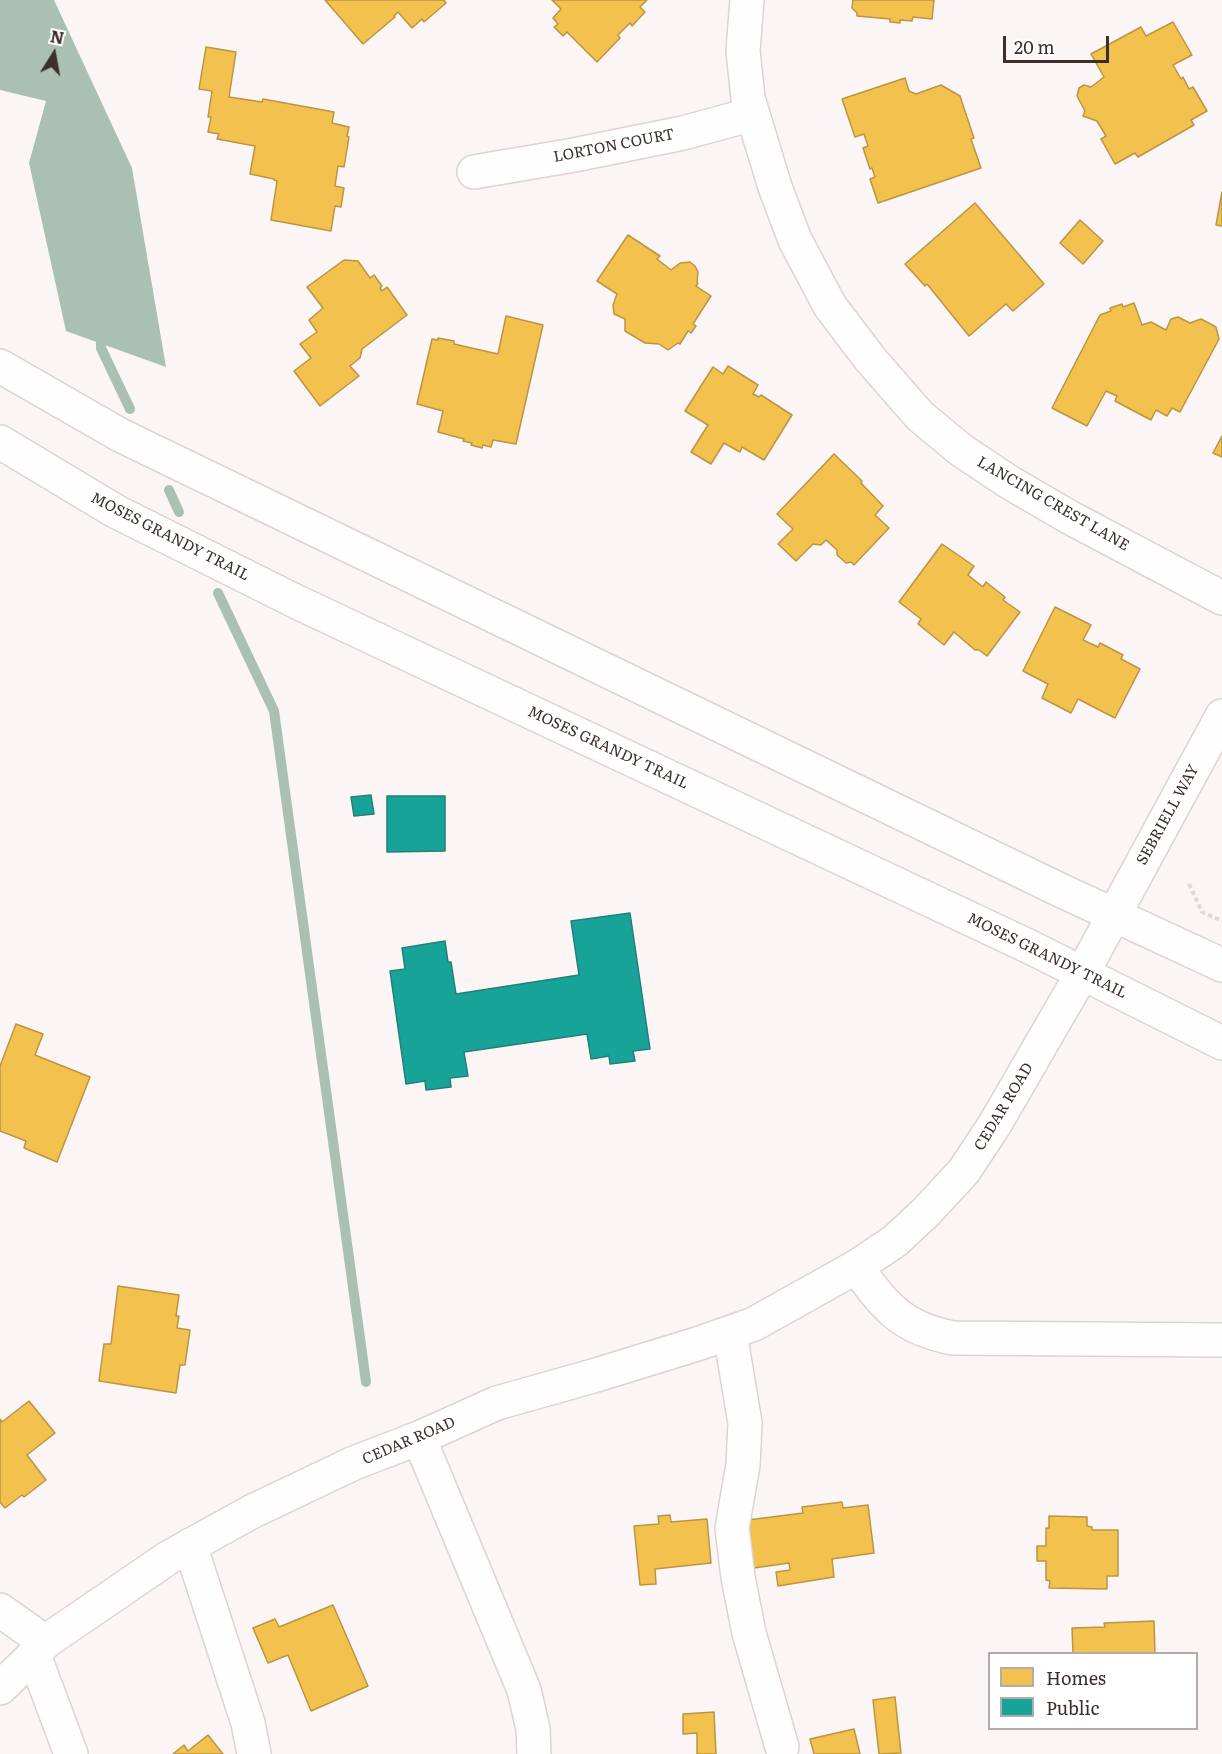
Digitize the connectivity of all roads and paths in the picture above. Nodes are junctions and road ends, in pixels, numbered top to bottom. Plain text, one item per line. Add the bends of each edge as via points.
1 (747, 0) edge
2 (753, 114) junction
3 (474, 172) dead end
4 (0, 366) edge
5 (0, 442) edge
6 (1222, 598) edge
7 (1222, 716) edge
8 (1189, 884) dead end
9 (1113, 915) junction
10 (1222, 921) edge
11 (1222, 965) edge
12 (1083, 972) junction
13 (1222, 1042) edge
14 (856, 1267) junction
15 (730, 1333) junction
16 (1222, 1340) edge
17 (419, 1438) junction
18 (190, 1545) junction
19 (0, 1610) edge
20 (40, 1649) junction
21 (0, 1688) edge
22 (782, 1747) dead end
23 (71, 1754) edge
24 (254, 1754) edge
25 (534, 1754) edge

1 - 2 street, LANCING CREST LANE via 743,51
2 - 3 street, LORTON COURT via 682,133
2 - 6 street, LANCING CREST LANE via 795,240 830,306 920,416 1009,482
4 - 9 street via 120,435
5 - 12 street, MOSES GRANDY TRAIL via 115,511 297,602
7 - 9 street, SEBRIELL WAY
8 - 10 path via 1202,912
9 - 11 street
9 - 12 street, CEDAR ROAD
12 - 13 street, MOSES GRANDY TRAIL
12 - 14 street, CEDAR ROAD via 964,1171 895,1241
14 - 15 street, CEDAR ROAD via 754,1324
14 - 16 street via 883,1303 911,1325 953,1338
15 - 17 street, CEDAR ROAD via 497,1403
15 - 22 street via 744,1423 743,1465 732,1528 738,1577 749,1633
17 - 18 street, CEDAR ROAD via 344,1468
17 - 25 street via 524,1690
18 - 20 street, CEDAR ROAD
18 - 24 street via 248,1723
19 - 20 street
20 - 21 street, CEDAR ROAD
20 - 23 street

